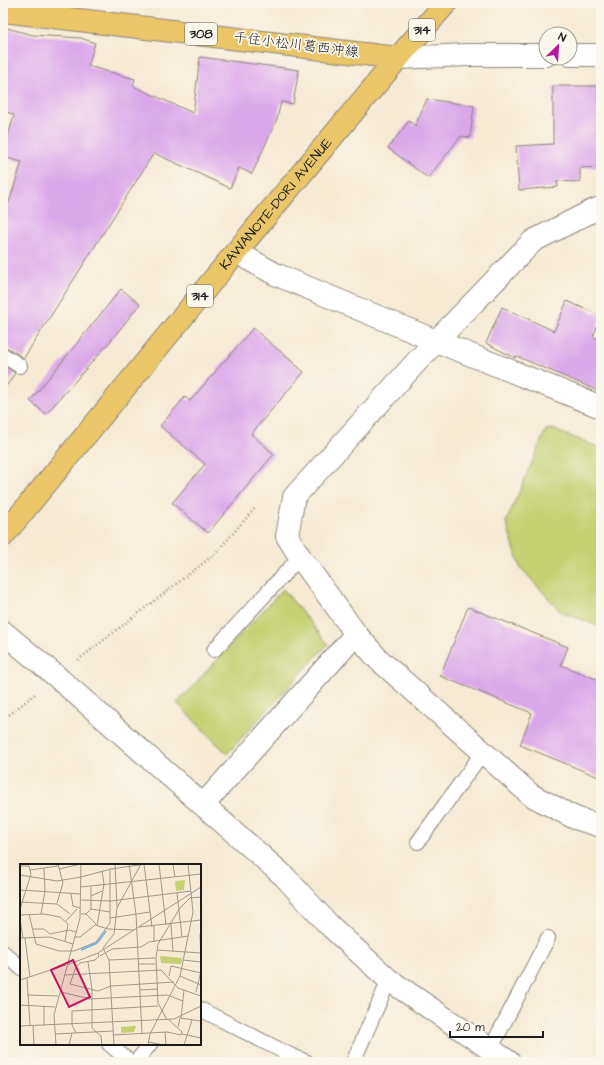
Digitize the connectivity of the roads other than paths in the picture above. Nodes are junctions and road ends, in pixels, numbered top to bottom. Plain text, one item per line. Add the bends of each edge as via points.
1 (446, 3) edge
2 (27, 9) edge
3 (3, 11) edge
4 (538, 55) edge
5 (578, 55) edge
6 (601, 55) edge
7 (398, 58) junction
8 (601, 208) edge
9 (236, 252) junction
10 (436, 341) junction
11 (3, 355) edge
12 (20, 366) dead end
13 (601, 407) edge
14 (3, 536) edge
15 (300, 557) junction
16 (3, 632) edge
17 (356, 634) junction
18 (214, 650) dead end
19 (484, 752) junction
20 (202, 805) junction
21 (601, 826) edge
22 (418, 842) dead end
23 (548, 938) dead end
24 (3, 952) edge
25 (20, 967) edge
26 (389, 980) junction
27 (201, 1010) edge
28 (110, 1045) edge
29 (149, 1045) edge
30 (490, 1050) junction
31 (130, 1062) edge
32 (136, 1062) edge
33 (307, 1062) edge
34 (353, 1062) edge
35 (509, 1062) edge

1 - 7 main road, 314
2 - 3 main road, 千住小松川葛西沖線 / 308
2 - 7 main road, 千住小松川葛西沖線 / 308
4 - 7 street
5 - 6 street
7 - 9 main road, KAWANOTE-DORI AVENUE / 314
8 - 10 street via 533,241
9 - 10 street via 275,274
9 - 14 main road, KAWANOTE-DORI AVENUE / 314
10 - 13 street
10 - 15 street via 294,497 287,536
11 - 12 lane
15 - 17 street
15 - 18 lane
16 - 20 street
17 - 19 street via 378,659
17 - 20 street
19 - 21 street via 531,795 575,818
19 - 22 lane
20 - 26 street via 284,876 329,925
23 - 30 lane
24 - 25 lane
26 - 30 street
26 - 34 lane
27 - 33 lane
28 - 31 lane
29 - 32 lane
30 - 35 street

